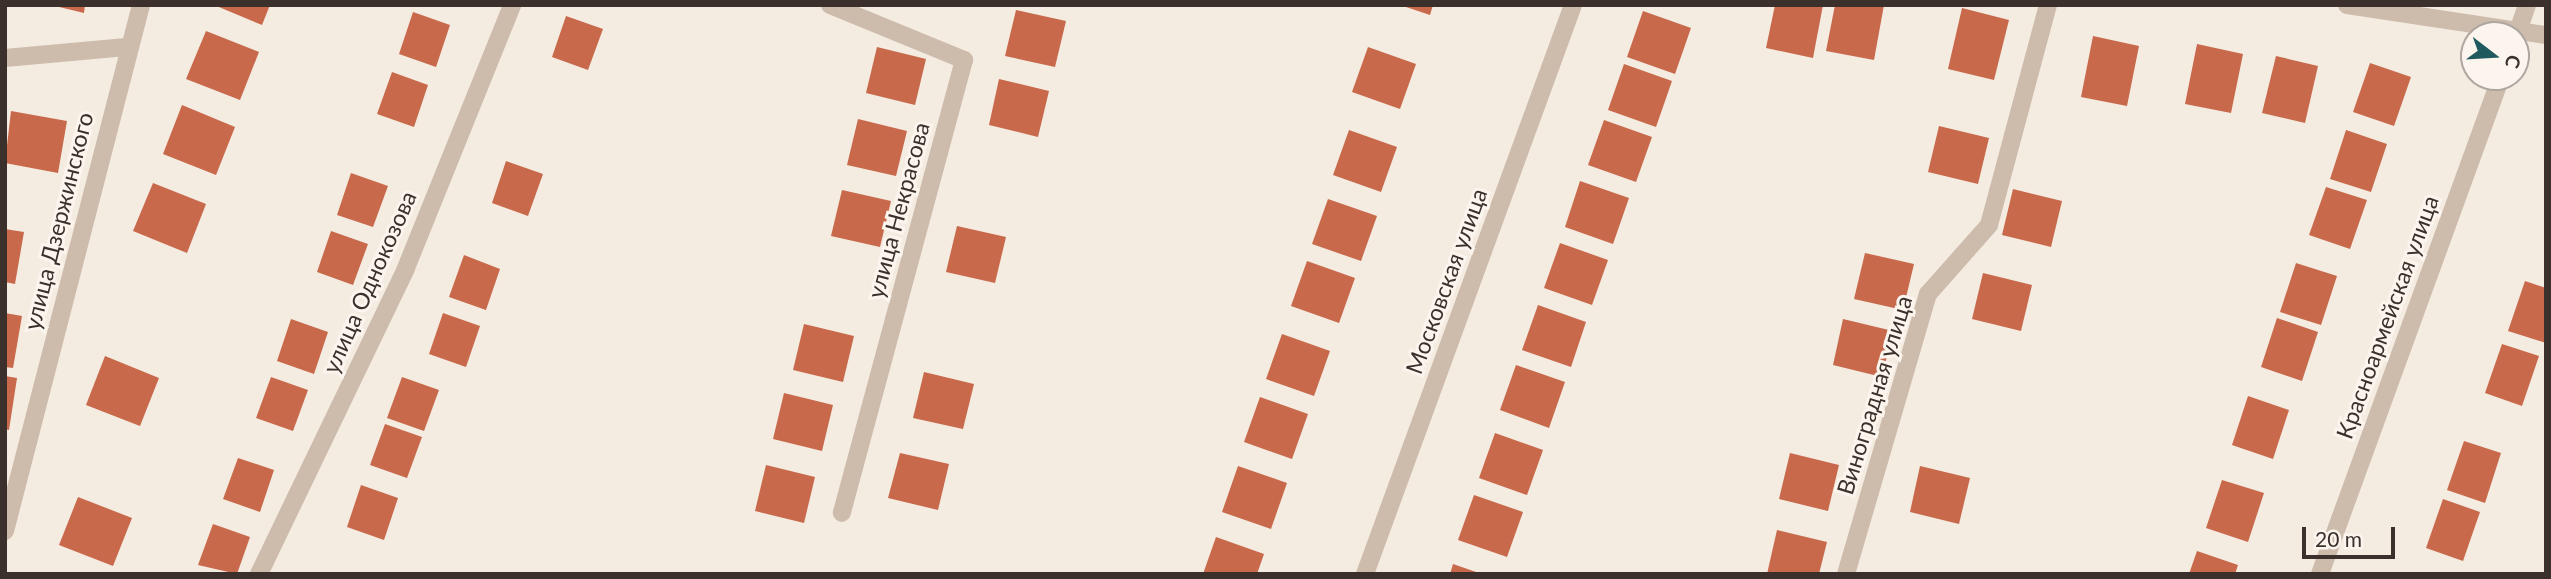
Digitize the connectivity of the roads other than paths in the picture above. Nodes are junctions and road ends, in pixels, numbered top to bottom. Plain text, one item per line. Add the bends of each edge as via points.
1 (141, 5) edge
2 (512, 5) edge
3 (830, 5) edge
4 (1573, 5) edge
5 (2048, 5) edge
6 (2347, 5) edge
7 (2460, 24) edge
8 (127, 47) junction
9 (5, 58) edge
10 (2496, 91) edge
11 (842, 513) dead end
12 (5, 531) edge
13 (259, 574) edge
14 (1365, 574) edge
15 (1846, 574) edge
16 (2319, 574) edge

1 - 8 street, улица Дзержинского
2 - 13 street, улица Однокозова via 406,268
3 - 11 street, улица Некрасова via 964,60
4 - 14 street, Московская улица
5 - 15 street, Виноградная улица via 1989,225 1928,294
6 - 7 street
8 - 9 street
8 - 12 street, улица Дзержинского
10 - 16 street, Красноармейская улица

